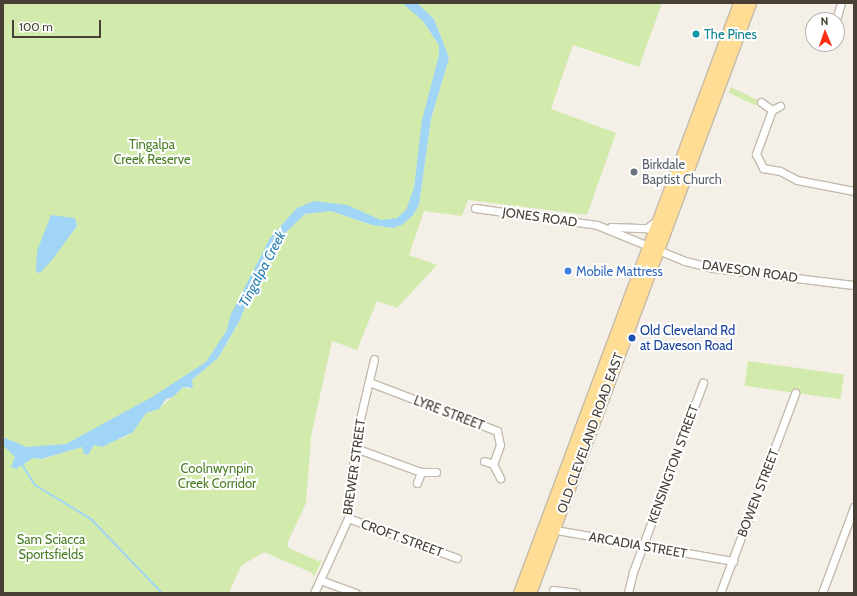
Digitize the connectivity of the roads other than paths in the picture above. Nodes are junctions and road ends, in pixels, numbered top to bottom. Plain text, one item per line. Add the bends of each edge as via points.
1 (739, 3) edge
2 (750, 3) edge
3 (761, 102) dead end
4 (780, 106) dead end
5 (772, 110) junction
6 (854, 191) edge
7 (475, 208) dead end
8 (659, 218) junction
9 (605, 227) junction
10 (653, 247) junction
11 (854, 285) edge
12 (374, 359) dead end
13 (369, 382) junction
14 (703, 383) dead end
15 (795, 393) dead end
16 (355, 448) junction
17 (484, 461) dead end
18 (493, 464) junction
19 (421, 472) junction
20 (436, 472) dead end
21 (500, 478) dead end
22 (417, 483) dead end
23 (854, 507) edge
24 (348, 518) junction
25 (548, 529) junction
26 (643, 546) junction
27 (457, 558) dead end
28 (732, 561) junction
29 (320, 580) junction
30 (552, 590) dead end
31 (629, 590) edge
32 (314, 593) edge
33 (356, 593) edge
34 (519, 593) edge
35 (530, 593) edge
36 (576, 593) edge
37 (720, 593) edge
38 (822, 593) edge

1 - 8 main road, OLD CLEVELAND ROAD EAST
2 - 10 main road, OLD CLEVELAND ROAD EAST
3 - 5 street
4 - 5 street
5 - 6 street via 756,154 763,168 780,171 810,183
7 - 9 street, JONES ROAD
8 - 9 street, JONES ROAD via 647,228
8 - 10 main road, OLD CLEVELAND ROAD EAST
9 - 10 street, JONES ROAD
10 - 11 street, DAVESON ROAD via 713,268
10 - 25 main road, OLD CLEVELAND ROAD EAST
12 - 13 street, BREWER STREET
13 - 16 street, BREWER STREET
13 - 18 street, LYRE STREET via 497,431 500,445
14 - 26 street, KENSINGTON STREET
15 - 28 street, BOWEN STREET
16 - 19 street
16 - 24 street, BREWER STREET
17 - 18 street
18 - 21 street
19 - 20 street
19 - 22 street
23 - 38 street
24 - 27 street, CROFT STREET
24 - 29 street, BREWER STREET
25 - 26 street, ARCADIA STREET
25 - 34 main road, OLD CLEVELAND ROAD EAST
25 - 35 main road, OLD CLEVELAND ROAD EAST
26 - 28 street, ARCADIA STREET
26 - 31 street, KENSINGTON STREET
28 - 37 street, BOWEN STREET
29 - 32 street, BREWER STREET
29 - 33 street
30 - 36 street

